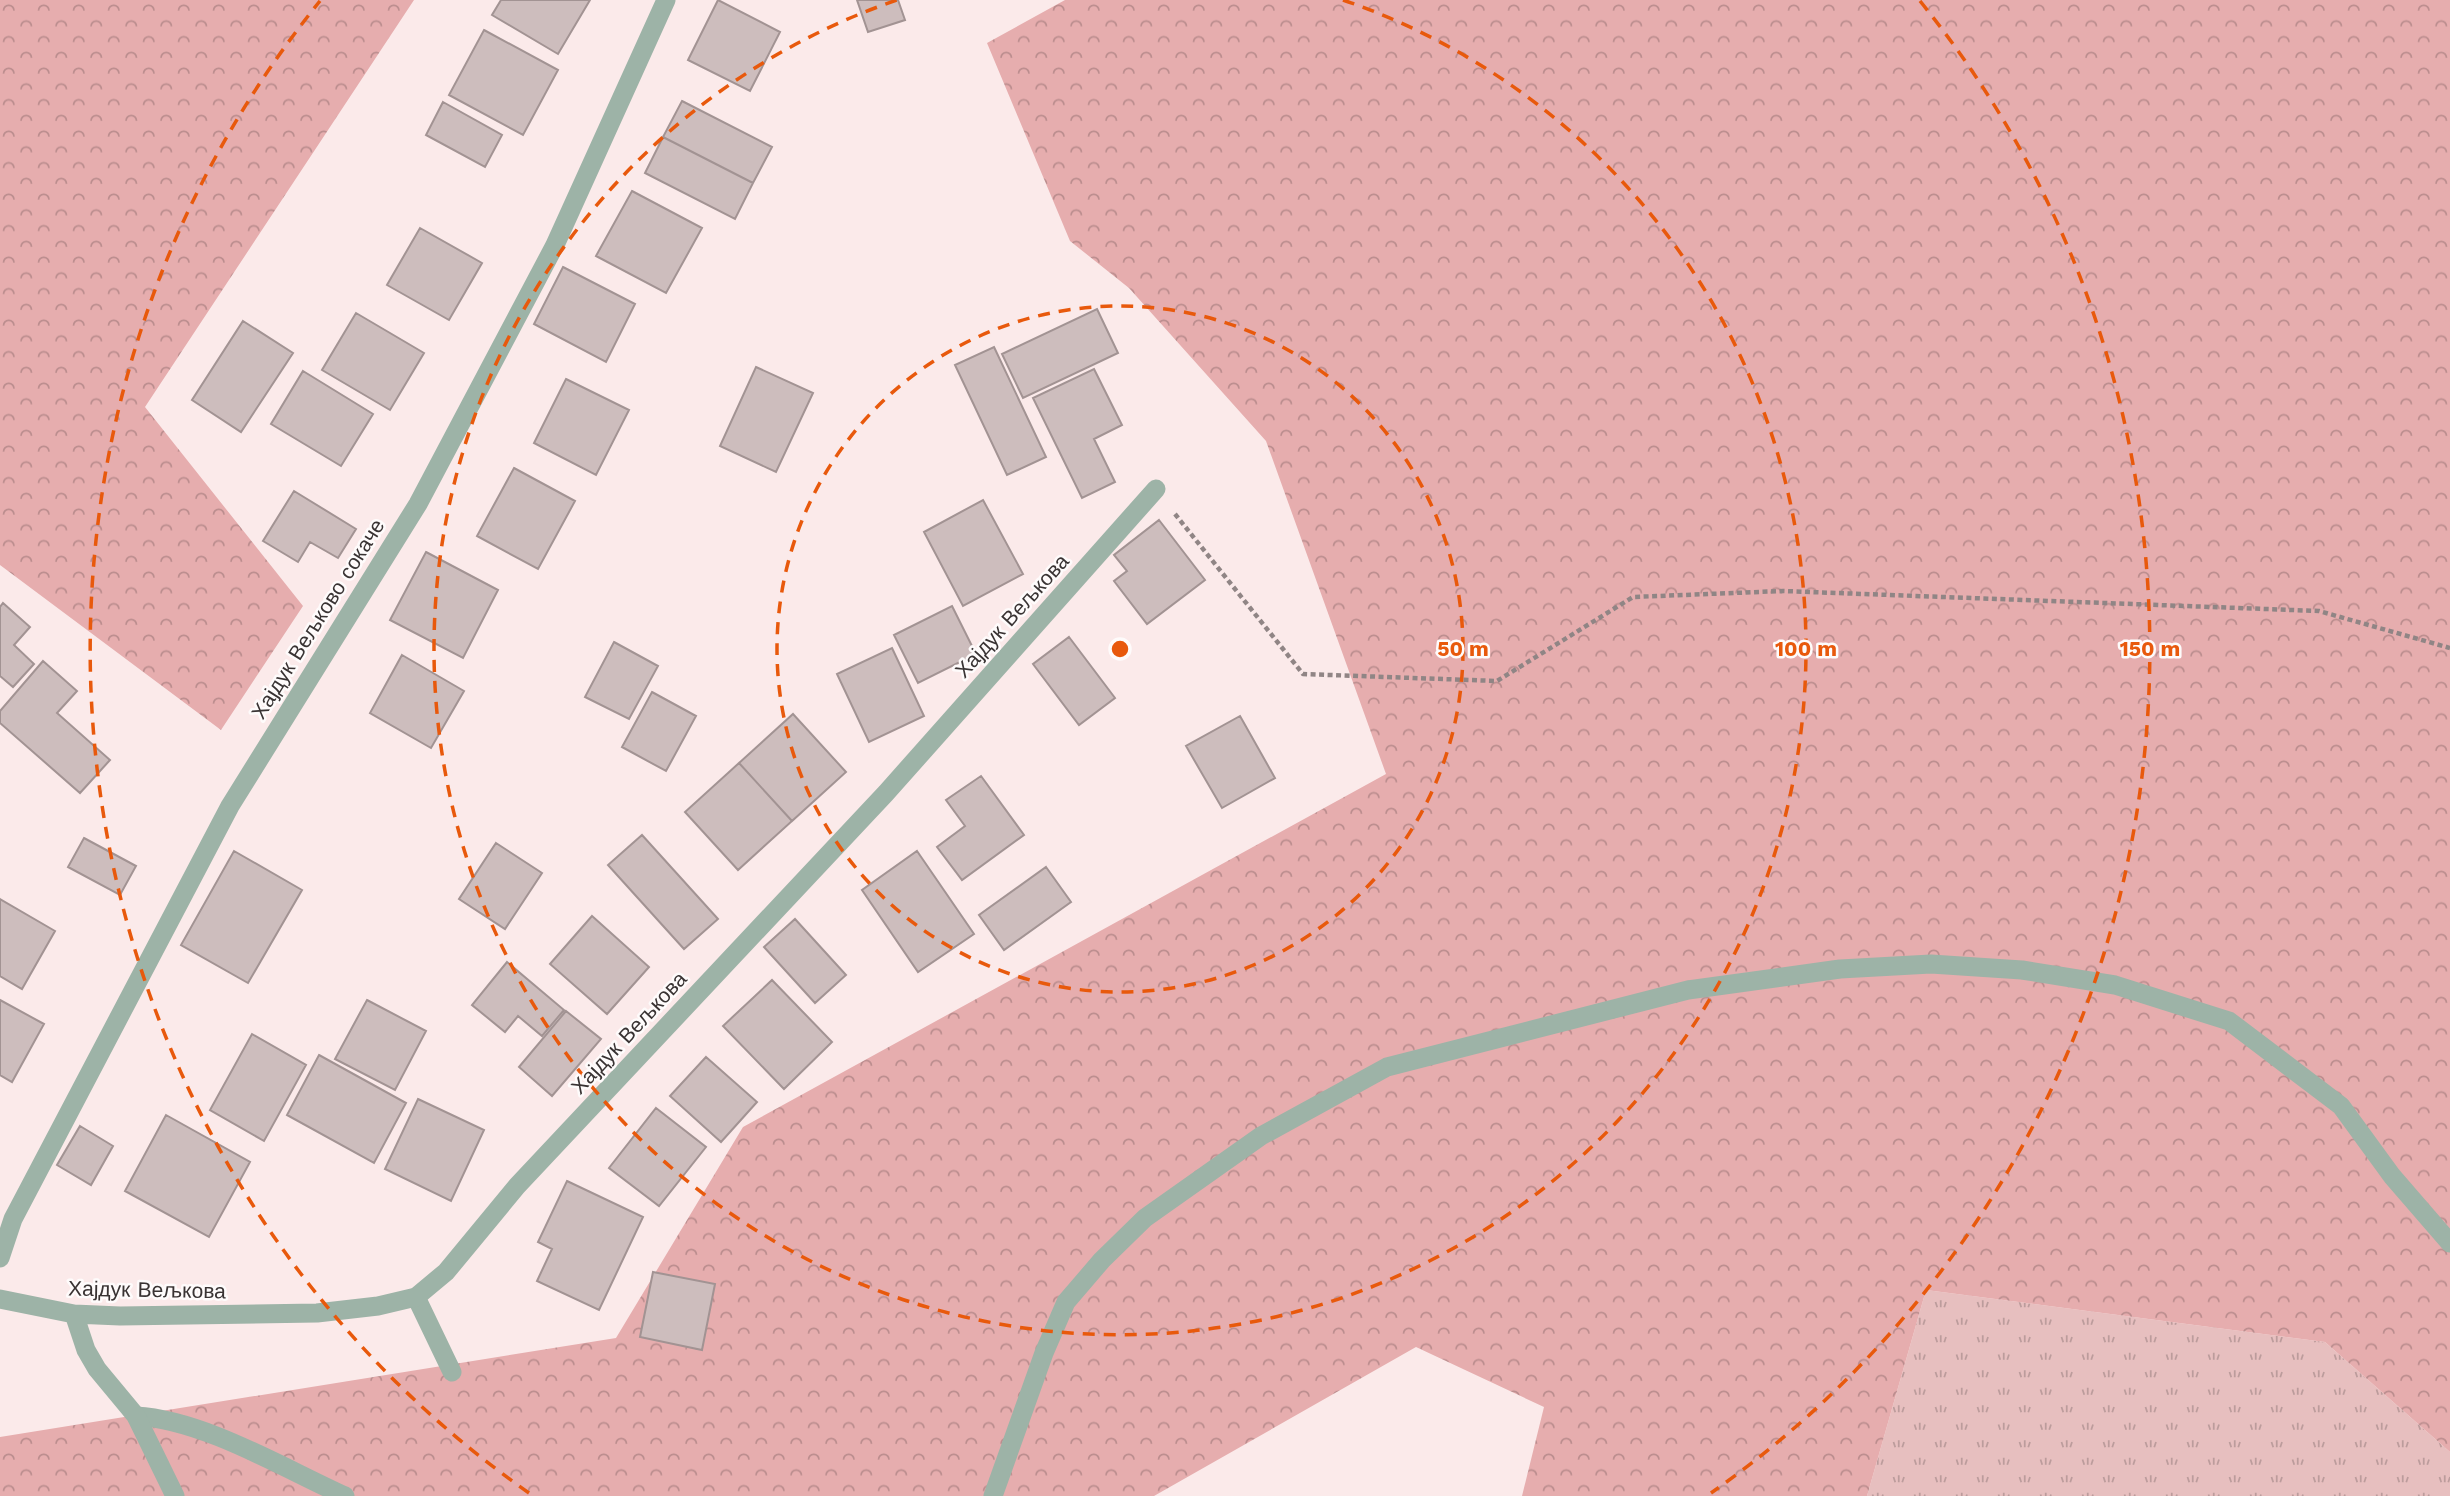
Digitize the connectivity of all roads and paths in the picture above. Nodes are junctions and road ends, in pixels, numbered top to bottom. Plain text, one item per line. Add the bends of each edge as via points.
1 (666, 0) edge
2 (1156, 489) joint
3 (2450, 648) edge
4 (2450, 1244) edge
5 (0, 1258) edge
6 (416, 1297) junction
7 (0, 1300) edge
8 (74, 1314) junction
9 (452, 1372) dead end
10 (136, 1416) junction
11 (175, 1496) edge
12 (345, 1496) edge
13 (993, 1496) edge

1 - 5 street, Хајдук Вељково сокаче via 555,245 431,480 230,806 13,1219
2 - 3 path via 1303,674 1497,681 1633,597 1783,590 2319,611
2 - 6 street, Хајдук Вељкова via 886,793 517,1186 446,1272
4 - 13 street via 2341,1106 2229,1021 2115,985 2022,970 1931,964 1840,969 1688,990 1387,1067 1261,1136 1145,1218 1066,1302
6 - 8 street, Хајдук Вељкова via 317,1313
6 - 9 street
7 - 8 street, Хајдук Вељкова
8 - 10 street via 97,1369
10 - 11 street
10 - 12 street via 194,1427

